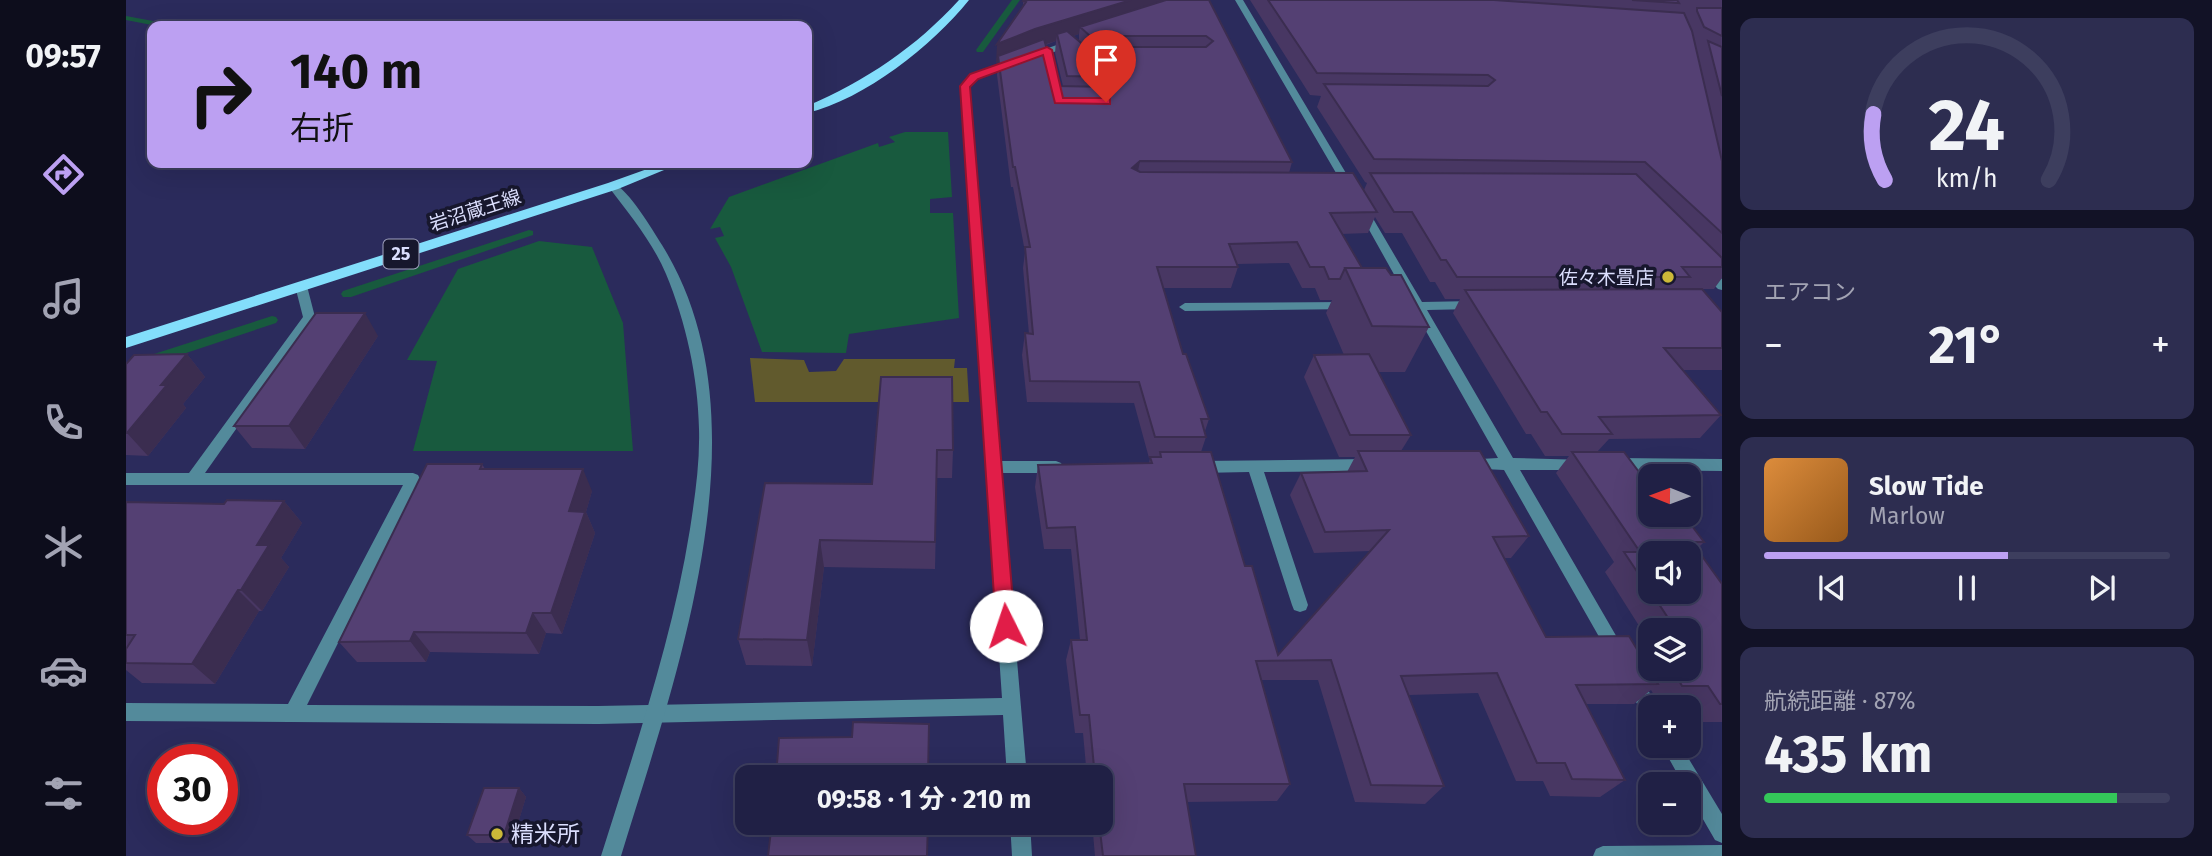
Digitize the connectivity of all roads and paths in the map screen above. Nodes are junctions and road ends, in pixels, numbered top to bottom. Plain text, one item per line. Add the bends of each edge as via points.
1 (964, 0) edge
2 (1239, 0) edge
3 (1081, 40) edge
4 (1047, 50) junction
5 (1050, 63) edge
6 (1298, 101) junction
7 (1312, 101) dead end
8 (812, 108) edge
9 (662, 168) edge
10 (613, 186) junction
11 (1337, 189) edge
12 (1350, 189) junction
13 (1364, 189) edge
14 (1693, 257) edge
15 (301, 286) junction
16 (1722, 286) edge
17 (1488, 305) edge
18 (1364, 306) edge
19 (1405, 306) edge
20 (1419, 306) junction
21 (1185, 307) dead end
22 (126, 342) edge
23 (1454, 464) edge
24 (1507, 464) junction
25 (1388, 465) edge
26 (1722, 465) edge
27 (995, 467) junction
28 (1077, 467) edge
29 (1186, 467) edge
30 (1255, 467) junction
31 (194, 478) junction
32 (126, 479) edge
33 (1300, 605) dead end
34 (1641, 695) edge
35 (1011, 706) junction
36 (126, 712) edge
37 (294, 712) junction
38 (655, 713) junction
39 (1678, 758) edge
40 (1016, 765) edge
41 (1722, 833) edge
42 (1021, 835) edge
43 (1722, 855) edge
44 (611, 856) edge
45 (1022, 856) edge
46 (1603, 856) edge

1 - 8 main road via 916,50 888,70
2 - 6 street
3 - 4 street
4 - 5 street
4 - 27 street via 974,76 965,86
6 - 7 street
6 - 12 street
9 - 10 main road, 岩沼蔵王線 / 25
10 - 15 main road, 岩沼蔵王線 / 25
10 - 38 street via 672,274 695,349 704,399 706,448 692,561
11 - 12 street
12 - 13 street
12 - 20 street
14 - 16 street
15 - 22 main road, 岩沼蔵王線 / 25
15 - 31 street via 309,317
17 - 20 street
18 - 21 street
19 - 20 street
20 - 24 street
23 - 24 street
24 - 26 street
24 - 34 street
25 - 30 street
27 - 28 street
27 - 35 street
29 - 30 street
30 - 33 street
31 - 32 street
31 - 37 street via 413,479
35 - 38 street
35 - 40 street
36 - 37 street
37 - 38 street
38 - 44 street
39 - 41 street
42 - 45 street
43 - 46 street

